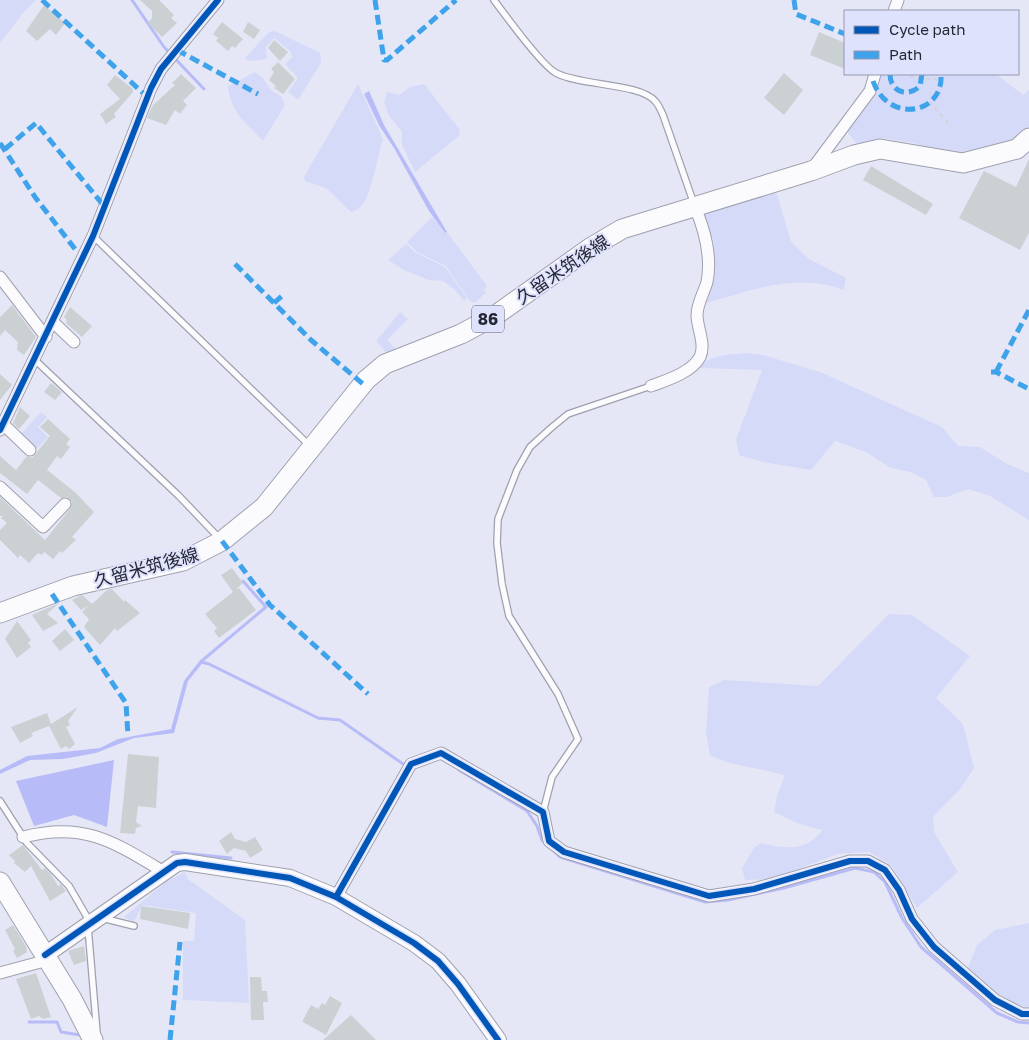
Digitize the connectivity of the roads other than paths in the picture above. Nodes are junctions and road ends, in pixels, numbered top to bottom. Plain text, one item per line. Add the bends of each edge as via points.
1 (218, 0) edge
2 (494, 0) edge
3 (875, 75) edge
4 (1029, 138) edge
5 (811, 170) junction
6 (696, 207) junction
7 (93, 236) junction
8 (0, 277) edge
9 (53, 322) junction
10 (46, 337) junction
11 (74, 342) dead end
12 (35, 360) junction
13 (651, 386) joint
14 (2, 427) edge
15 (312, 448) junction
16 (30, 450) dead end
17 (0, 486) edge
18 (65, 504) dead end
19 (222, 541) junction
20 (0, 613) edge
21 (0, 802) edge
22 (543, 812) junction
23 (23, 837) junction
24 (164, 872) junction
25 (0, 882) edge
26 (336, 897) junction
27 (91, 920) junction
28 (134, 926) dead end
29 (47, 957) junction
30 (0, 973) edge
31 (1029, 1014) edge
32 (93, 1040) edge
33 (97, 1040) edge
34 (498, 1040) edge

1 - 7 street via 154,82
2 - 6 lane via 555,72 578,81 647,95 655,101
3 - 5 street via 870,91
4 - 5 main road, 久留米筑後線 / 86 via 1017,149 963,163 880,149 854,154
5 - 6 main road, 久留米筑後線 / 86
6 - 13 street via 705,232 709,262 707,282 697,314 702,344 700,356 689,368
6 - 15 main road, 久留米筑後線 / 86 via 622,229 493,316 461,334 385,364 366,380
7 - 9 street
7 - 15 lane
8 - 10 street
9 - 10 street
9 - 11 street
10 - 12 street
12 - 14 street
12 - 19 lane
13 - 22 lane via 568,414 551,428 530,447 517,470 498,519 498,552 509,616 558,694 578,739 552,777
14 - 16 street
15 - 19 main road, 久留米筑後線 / 86 via 264,507
17 - 18 street via 43,528
19 - 20 main road, 久留米筑後線 / 86 via 183,561 73,586
21 - 23 lane
22 - 26 street via 441,753 411,764
22 - 31 street via 549,841 564,852 709,896 762,887 850,861 868,861 885,870 912,918 934,947 995,1000 1022,1014
23 - 24 street via 45,831 109,840
23 - 27 lane via 69,886
24 - 26 street via 177,863 185,862 290,878
24 - 27 street
25 - 29 main road
26 - 34 street via 438,961
27 - 28 lane
27 - 29 street
27 - 33 lane
29 - 30 street
29 - 32 main road

